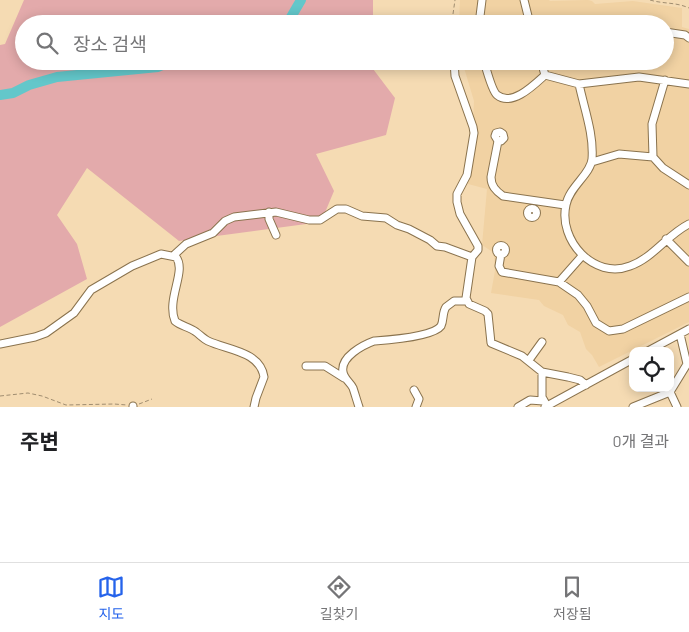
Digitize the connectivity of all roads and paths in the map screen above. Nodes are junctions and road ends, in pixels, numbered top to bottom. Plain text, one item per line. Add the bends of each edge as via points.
1 (455, 0) edge
2 (482, 0) edge
3 (524, 0) edge
4 (650, 0) edge
5 (689, 8) edge
6 (452, 15) edge
7 (480, 15) edge
8 (528, 15) edge
9 (674, 33) edge
10 (689, 38) edge
11 (455, 70) edge
12 (487, 70) edge
13 (544, 70) edge
14 (545, 75) junction
15 (665, 80) junction
16 (579, 84) junction
17 (689, 84) edge
18 (498, 141) dead end
19 (653, 157) junction
20 (592, 162) junction
21 (689, 185) edge
22 (543, 202) junction
23 (565, 206) junction
24 (536, 210) dead end
25 (269, 212) junction
26 (689, 224) edge
27 (276, 235) dead end
28 (666, 239) junction
29 (175, 254) dead end
30 (500, 254) dead end
31 (582, 256) junction
32 (472, 257) junction
33 (689, 262) edge
34 (559, 282) junction
35 (689, 297) edge
36 (467, 301) junction
37 (689, 329) edge
38 (680, 334) junction
39 (542, 342) dead end
40 (0, 344) edge
41 (656, 347) edge
42 (530, 360) junction
43 (629, 361) edge
44 (306, 366) dead end
45 (542, 372) junction
46 (345, 378) junction
47 (586, 385) junction
48 (674, 385) edge
49 (414, 390) dead end
50 (670, 392) joint
51 (0, 396) edge
52 (152, 399) dead end
53 (545, 404) edge
54 (133, 406) edge
55 (254, 407) edge
56 (359, 407) edge
57 (416, 407) edge
58 (518, 407) edge
59 (633, 407) edge
60 (677, 407) edge

1 - 6 path
2 - 7 street
3 - 8 street
4 - 5 path
9 - 10 street
11 - 32 street via 473,127 467,175 456,194 460,214 478,246
12 - 14 street via 494,92 502,97 519,96
13 - 14 street
14 - 16 street
15 - 16 street via 628,77
15 - 17 street
15 - 19 street via 652,124
16 - 20 street via 592,143
18 - 22 street via 491,177 494,187 503,196
19 - 20 street via 620,154
19 - 21 street
20 - 23 street
22 - 23 street
22 - 24 street
23 - 31 street via 570,239
25 - 27 street
25 - 29 street via 228,219 213,233 191,241
25 - 32 street via 320,220 337,209 346,208 358,215 386,218 437,246
26 - 28 street
28 - 31 street via 647,258 628,267 599,266
28 - 33 street
30 - 34 street via 502,272
31 - 34 street
32 - 36 street
34 - 35 street via 578,296 596,323 609,331 623,329
36 - 42 street via 488,314 491,343
36 - 46 street via 454,301 446,307 440,328 432,334 366,344 343,365
37 - 38 street
38 - 41 street
38 - 48 street via 687,364
39 - 42 street
40 - 55 street via 46,333 80,308 91,290 139,262 168,254 176,257 179,264 172,299 175,321 208,341 247,354 261,368 264,377
42 - 45 street
43 - 47 street
44 - 46 street via 325,366
45 - 47 street via 580,380
45 - 53 street
46 - 56 street
47 - 53 street
49 - 57 street via 420,399
50 - 59 street
50 - 60 street
51 - 54 path via 28,393 66,405
52 - 54 path
53 - 58 street via 530,400

